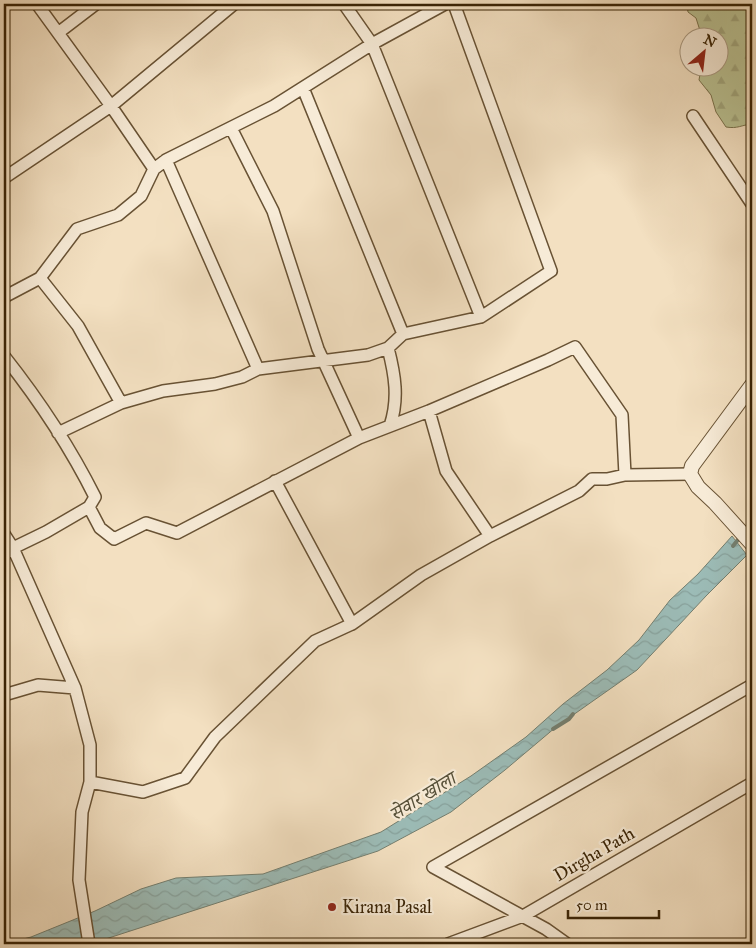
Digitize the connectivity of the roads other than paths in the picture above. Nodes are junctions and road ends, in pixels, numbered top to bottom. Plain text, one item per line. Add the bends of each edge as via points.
1 (37, 4) edge
2 (96, 4) edge
3 (234, 4) edge
4 (344, 4) edge
5 (445, 4) edge
6 (454, 4) edge
7 (58, 33) junction
8 (372, 44) junction
9 (303, 88) junction
10 (111, 106) junction
11 (693, 116) dead end
12 (231, 128) junction
13 (166, 160) junction
14 (154, 169) junction
15 (4, 178) edge
16 (752, 204) edge
17 (40, 278) junction
18 (4, 297) edge
19 (481, 317) junction
20 (403, 334) junction
21 (388, 348) junction
22 (4, 356) edge
23 (324, 361) junction
24 (258, 369) junction
25 (752, 386) edge
26 (122, 403) junction
27 (429, 411) junction
28 (390, 426) junction
29 (58, 433) junction
30 (359, 438) junction
31 (690, 474) junction
32 (625, 475) junction
33 (275, 481) junction
34 (89, 507) junction
35 (4, 534) edge
36 (490, 536) junction
37 (752, 544) edge
38 (13, 548) junction
39 (4, 556) edge
40 (352, 624) junction
41 (752, 685) edge
42 (75, 688) junction
43 (4, 695) edge
44 (90, 782) junction
45 (752, 783) edge
46 (523, 916) junction
47 (89, 944) edge
48 (448, 944) edge
49 (567, 944) edge

1 - 7 street
2 - 7 street
3 - 10 street
4 - 8 street
5 - 8 street
6 - 19 street via 551,271
7 - 10 street
8 - 9 street
8 - 19 street
9 - 12 street
9 - 20 street
10 - 14 street
10 - 15 street
11 - 16 street
12 - 13 street
12 - 23 street via 273,211
13 - 14 street
13 - 24 street
14 - 17 street via 141,196 118,215 77,229
17 - 18 street
17 - 26 street via 78,326
19 - 20 street
20 - 21 street
21 - 23 street via 368,355
21 - 28 street via 396,394
22 - 29 street
23 - 24 street
23 - 30 street
24 - 26 street via 224,382 163,391
25 - 31 street via 692,466
26 - 29 street
27 - 28 street
27 - 32 street via 575,347 622,415
27 - 36 street via 446,471
28 - 30 street
29 - 34 street via 95,497
30 - 33 street
31 - 32 street
31 - 37 street via 698,487
32 - 36 street via 592,479 579,491
33 - 34 street via 176,533 146,523 114,539 100,528
33 - 40 street
34 - 38 street
35 - 38 street
36 - 40 street via 421,575
38 - 39 street
38 - 42 street
40 - 44 street via 315,641 215,737 186,778 143,792
41 - 46 street via 433,866
42 - 43 street via 38,685
42 - 44 street via 90,745
44 - 47 street via 82,812 79,880
45 - 46 street, Dirgha Path
46 - 48 street, Dirgha Path
46 - 49 street

